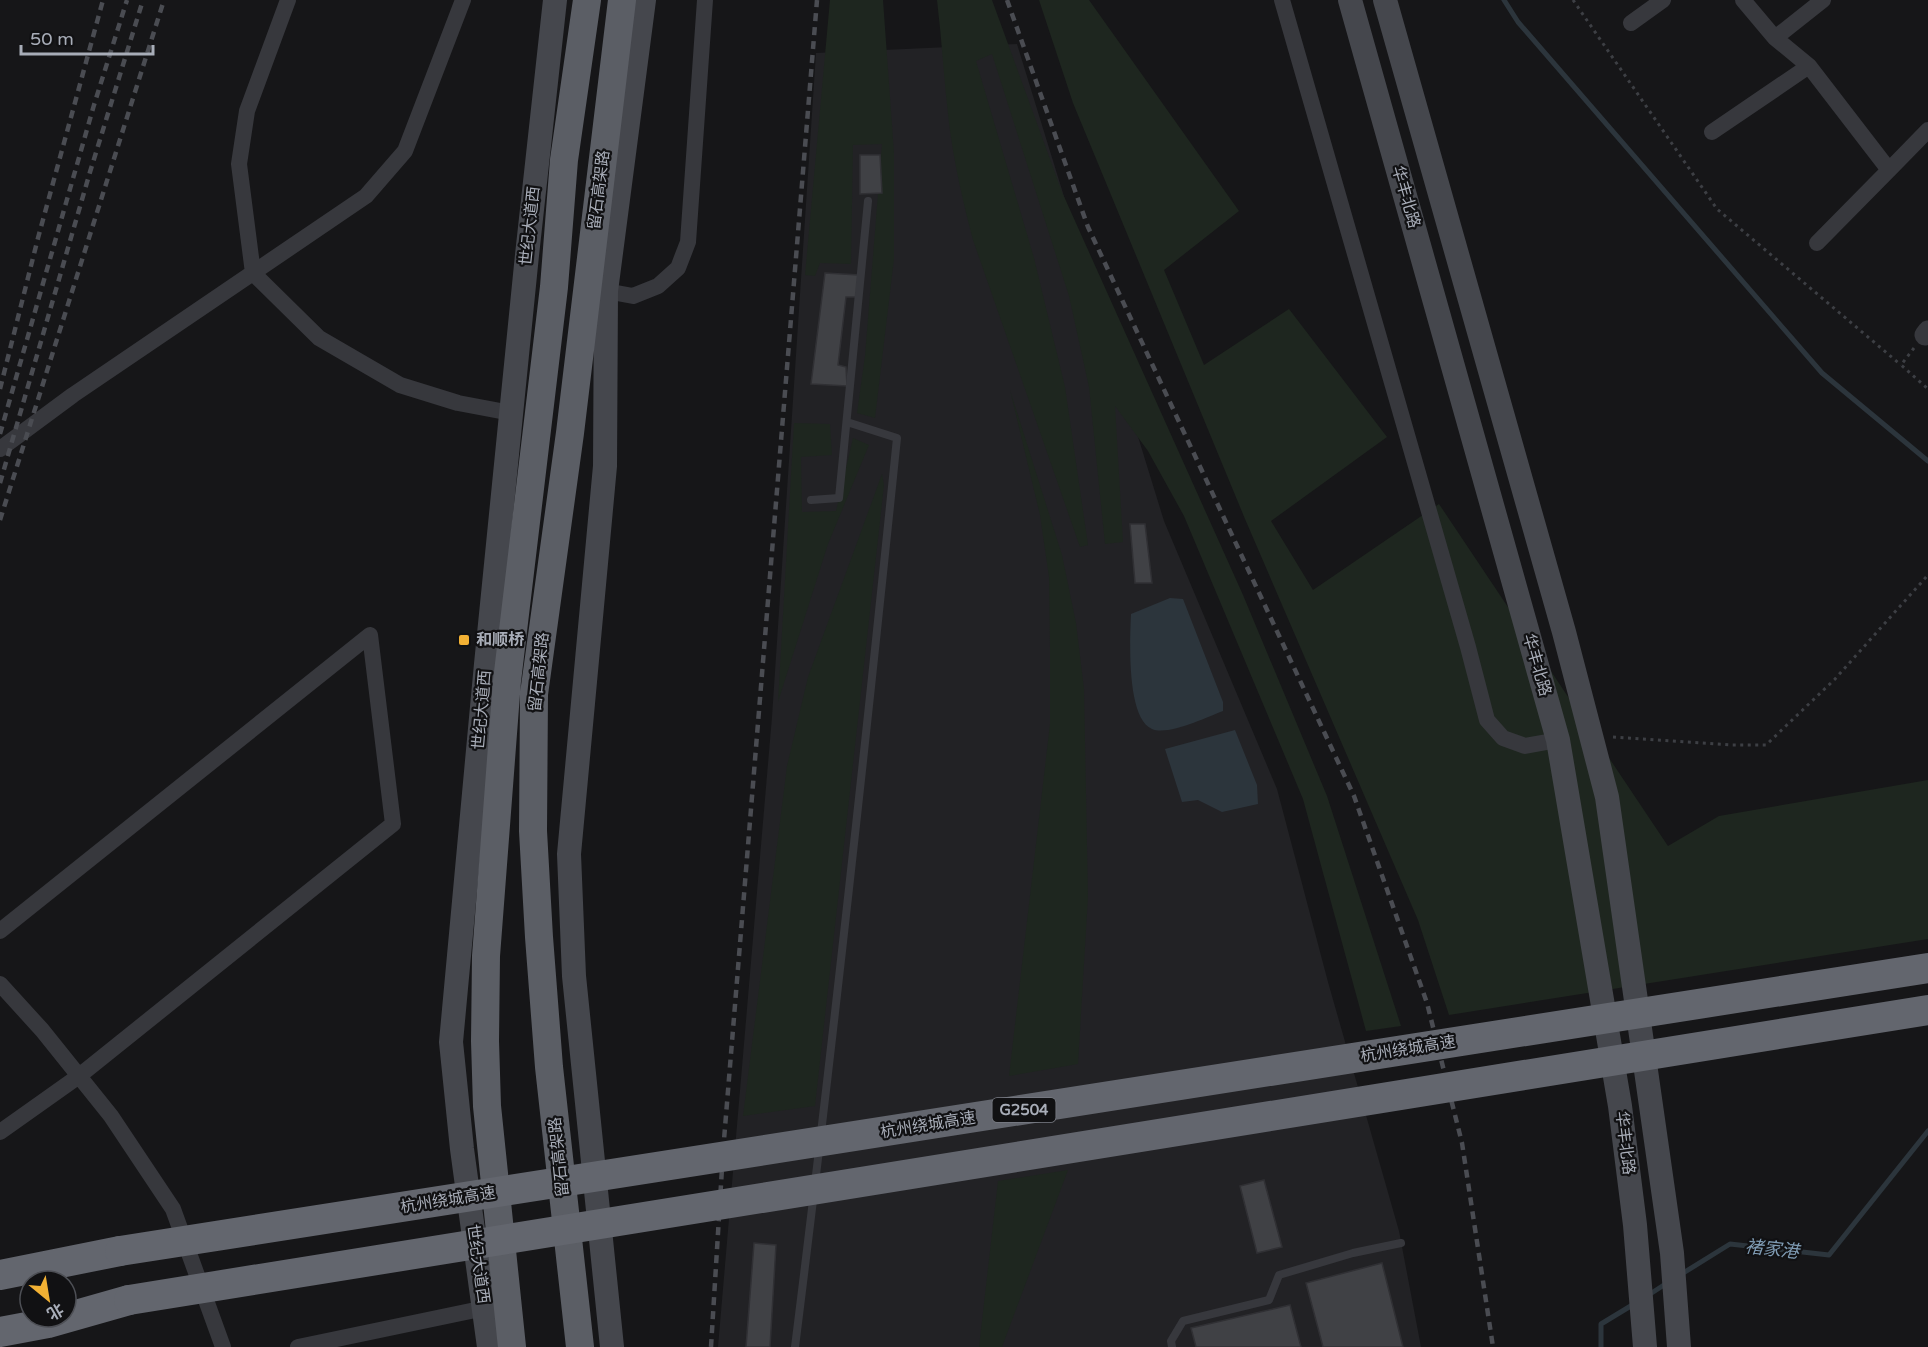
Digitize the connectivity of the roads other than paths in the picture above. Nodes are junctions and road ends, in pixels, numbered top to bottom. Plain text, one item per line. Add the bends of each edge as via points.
1 (288, 0) edge
2 (463, 0) edge
3 (555, 0) edge
4 (587, 0) edge
5 (622, 0) edge
6 (644, 0) edge
7 (705, 0) edge
8 (1282, 0) edge
9 (1350, 0) edge
10 (1385, 0) edge
11 (1663, 0) edge
12 (1743, 0) edge
13 (1823, 0) edge
14 (1631, 23) dead end
15 (1775, 38) junction
16 (1809, 66) junction
17 (1928, 130) edge
18 (1712, 132) dead end
19 (1889, 170) junction
20 (868, 201) dead end
21 (1817, 243) dead end
22 (254, 273) junction
23 (606, 291) junction
24 (511, 413) junction
25 (847, 422) junction
26 (0, 449) edge
27 (812, 500) dead end
28 (1558, 740) junction
29 (533, 831) junction
30 (0, 931) edge
31 (1928, 968) edge
32 (0, 984) edge
33 (1928, 1010) edge
34 (79, 1076) junction
35 (0, 1132) edge
36 (1401, 1243) dead end
37 (120, 1251) junction
38 (0, 1263) edge
39 (0, 1275) edge
40 (129, 1300) junction
41 (78, 1307) edge
42 (485, 1308) junction
43 (18, 1316) edge
44 (0, 1318) edge
45 (0, 1332) edge
46 (1645, 1342) edge
47 (223, 1347) edge
48 (298, 1347) edge
49 (489, 1347) edge
50 (512, 1347) edge
51 (580, 1347) edge
52 (612, 1347) edge
53 (795, 1347) edge
54 (1172, 1347) edge
55 (1679, 1347) edge

1 - 22 street via 247,111 239,164
2 - 22 street via 405,151 366,196
3 - 24 main road, 世纪大道西
4 - 50 highway, 留石高架路 via 564,160 554,287 507,681 486,956 487,1106
5 - 29 highway, 留石高架路 via 534,694
6 - 23 main road
7 - 23 street via 688,242 678,268 658,286 633,296
8 - 28 street via 1487,720 1503,738 1525,746
9 - 28 main road, 华丰北路
10 - 55 main road, 华丰北路 via 1607,797 1672,1254
11 - 14 street
12 - 15 street
13 - 15 street
15 - 16 street
16 - 18 street
16 - 19 street
17 - 19 street
19 - 21 street
20 - 25 lane
22 - 24 street via 319,338 400,385
22 - 26 street
23 - 29 highway
23 - 52 main road via 605,466 569,854 574,976
24 - 42 main road, 世纪大道西 via 451,1042
25 - 27 lane via 840,498
25 - 53 lane via 897,438
28 - 46 main road, 华丰北路 via 1620,1106
29 - 51 highway, 留石高架路 via 549,1067
30 - 34 street via 370,635 393,824
31 - 37 highway, 杭州绕城高速 / G2504, bridge
32 - 34 street
33 - 40 highway, bridge
34 - 35 street
34 - 47 street via 111,1116 173,1209
36 - 54 lane via 1279,1275 1269,1300 1183,1321 1171,1341
37 - 38 highway
37 - 39 highway, 杭州绕城高速 / G2504
40 - 41 highway
40 - 45 highway
42 - 48 street
42 - 49 main road, 世纪大道西
43 - 44 highway

